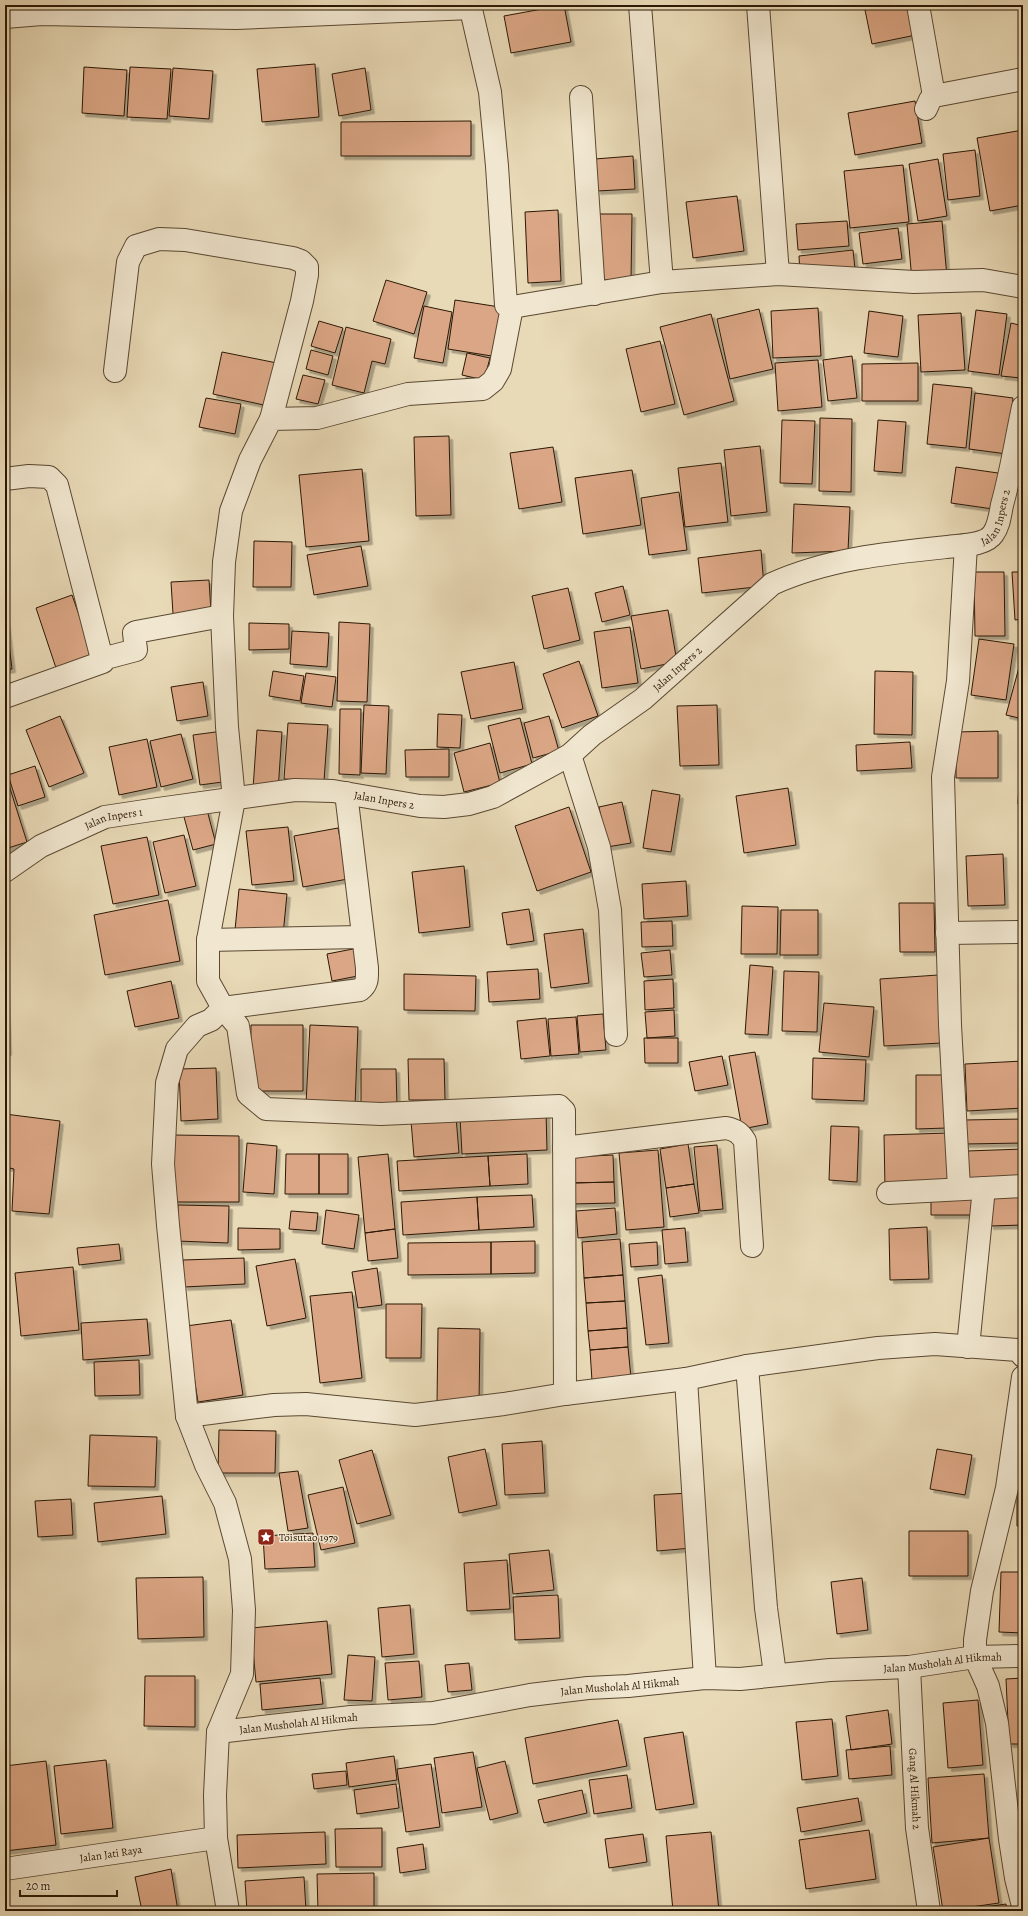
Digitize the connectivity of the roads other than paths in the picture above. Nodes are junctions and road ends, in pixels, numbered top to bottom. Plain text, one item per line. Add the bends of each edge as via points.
1 (640, 5) edge
2 (758, 5) edge
3 (918, 5) edge
4 (470, 7) edge
5 (5, 17) edge
6 (1023, 79) edge
7 (581, 97) dead end
8 (778, 274) junction
9 (662, 282) junction
10 (1023, 287) edge
11 (594, 294) junction
12 (512, 307) junction
13 (115, 371) dead end
14 (1023, 407) edge
15 (271, 419) junction
16 (5, 479) edge
17 (966, 545) junction
18 (222, 616) junction
19 (102, 659) junction
20 (5, 697) edge
21 (570, 755) junction
22 (346, 793) junction
23 (234, 799) junction
24 (5, 871) edge
25 (1023, 932) edge
26 (947, 933) junction
27 (362, 937) junction
28 (208, 940) junction
29 (223, 1008) junction
30 (616, 1035) dead end
31 (564, 1148) junction
32 (1023, 1186) edge
33 (959, 1188) junction
34 (984, 1188) junction
35 (888, 1193) dead end
36 (752, 1246) dead end
37 (968, 1347) junction
38 (1023, 1356) edge
39 (747, 1366) junction
40 (1023, 1377) edge
41 (686, 1379) junction
42 (565, 1394) junction
43 (187, 1416) junction
44 (1023, 1656) edge
45 (975, 1657) junction
46 (909, 1666) junction
47 (776, 1674) junction
48 (705, 1678) junction
49 (218, 1732) junction
50 (216, 1838) junction
51 (5, 1869) edge
52 (1023, 1906) edge
53 (228, 1911) edge
54 (929, 1911) edge

1 - 9 street
2 - 8 street
3 - 6 street via 930,103
4 - 5 street via 236,18 50,14
4 - 12 street via 490,92 506,305
7 - 11 street
8 - 9 street
8 - 10 street via 914,282 983,280
9 - 11 street
11 - 12 street
12 - 15 street via 500,369 493,381 483,389 408,394 317,418
13 - 15 street via 128,262 136,246 159,240 185,240 293,258 301,261 306,267 307,275
14 - 17 street, Jalan Inpers 2 via 997,527 984,541
15 - 18 street via 250,460 231,511 224,562
16 - 19 street via 49,477 57,485
17 - 21 street, Jalan Inpers 2 via 837,562 797,573 772,584 643,699 592,735
17 - 26 street via 958,681 943,777
18 - 19 street via 136,632 136,650
18 - 23 street via 227,727
19 - 20 street via 103,662
21 - 22 street, Jalan Inpers 2 via 493,797 469,804 420,806
21 - 30 street via 599,847 610,910
22 - 23 street, Jalan Inpers 2 via 295,790
22 - 27 street
23 - 24 street, Jalan Inpers 1 via 105,817 41,846
23 - 28 street
25 - 26 street
26 - 33 street
27 - 28 street
27 - 29 street via 367,980 360,990
28 - 29 street via 208,981
29 - 31 street via 238,1026 248,1094 266,1109 380,1114 559,1106 564,1111
29 - 43 street via 211,1020 197,1026 177,1049 167,1083 163,1164
31 - 36 street via 726,1128 735,1130 745,1141
31 - 42 street
32 - 34 street
33 - 34 street
33 - 35 street
34 - 37 street
37 - 38 street via 1018,1350
37 - 39 street via 935,1344 878,1348
39 - 41 street
39 - 47 street via 766,1608
40 - 45 street via 1007,1488 982,1591
41 - 42 street
41 - 48 street
42 - 43 street via 415,1415 306,1404 274,1405
43 - 49 street via 206,1465 225,1503 240,1559 244,1610 242,1674
44 - 45 street, Jalan Musholah Al Hikmah
45 - 46 street, Jalan Musholah Al Hikmah
45 - 52 street via 988,1686 997,1723 1010,1839
46 - 47 street, Jalan Musholah Al Hikmah
46 - 54 street, Gang Al Hikmah 2 via 917,1828
47 - 48 street, Jalan Musholah Al Hikmah via 740,1679
48 - 49 street, Jalan Musholah Al Hikmah via 530,1695 433,1713 351,1717
49 - 50 street
50 - 51 street, Jalan Jati Raya
50 - 53 street

